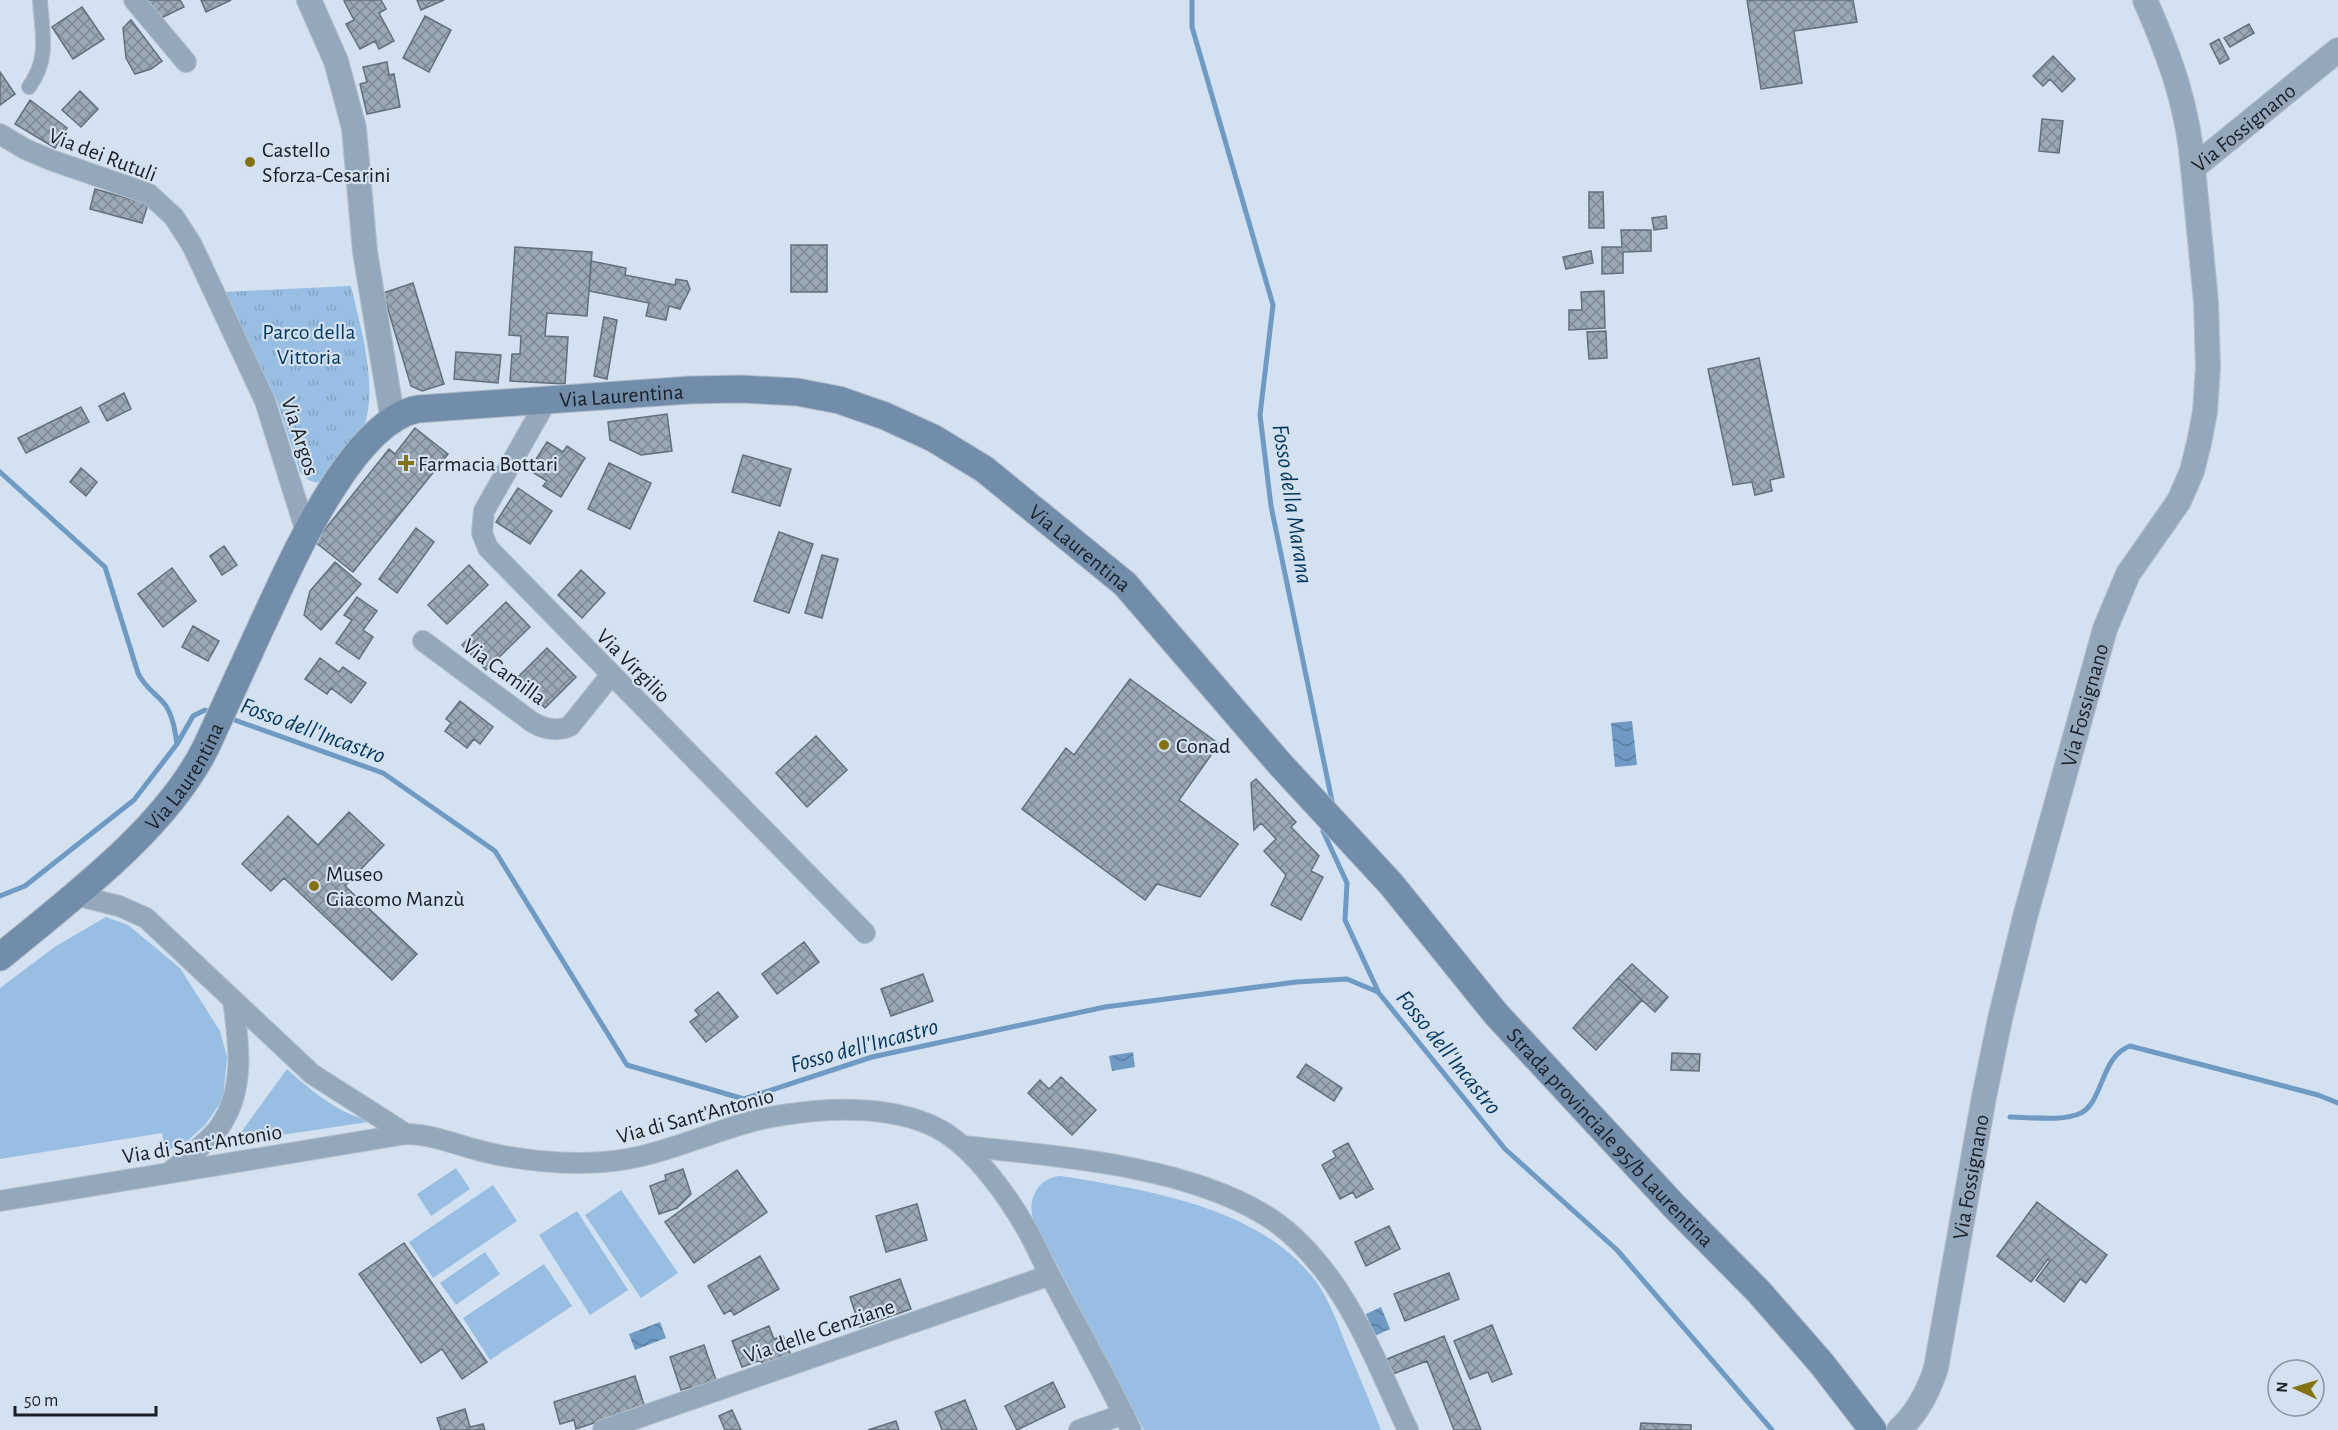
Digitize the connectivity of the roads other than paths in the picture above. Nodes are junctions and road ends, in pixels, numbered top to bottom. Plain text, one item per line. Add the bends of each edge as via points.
1 (40, 0) edge
2 (134, 0) edge
3 (309, 0) edge
4 (2145, 0) edge
5 (2338, 50) edge
6 (186, 62) dead end
7 (29, 87) dead end
8 (0, 134) edge
9 (2193, 168) junction
10 (182, 228) joint
11 (547, 400) junction
12 (393, 421) junction
13 (306, 532) junction
14 (423, 641) dead end
15 (611, 675) junction
16 (1353, 843) joint
17 (75, 895) junction
18 (865, 933) dead end
19 (0, 957) edge
20 (233, 1000) junction
21 (406, 1134) junction
22 (963, 1146) junction
23 (169, 1173) junction
24 (0, 1201) edge
25 (1050, 1275) junction
26 (1128, 1422) edge
27 (603, 1430) edge
28 (1079, 1430) edge
29 (1408, 1430) edge
30 (1873, 1430) edge
31 (1899, 1430) edge

1 - 7 street via 44,57
2 - 6 street
3 - 12 street via 336,61 354,128 368,274
4 - 9 street via 2180,89
5 - 9 street, Via Fossignano
8 - 10 street, Via dei Rutuli via 51,160 148,194
9 - 31 street, Via Fossignano via 2208,367 2199,443 2179,501 2128,574 2105,629 2000,1019 1936,1368 1923,1400
10 - 13 street, Via Argos via 265,401
11 - 12 main road, Via Laurentina via 418,410 405,412
11 - 15 street, Via Virgilio via 487,505 482,533 494,557
11 - 16 main road, Via Laurentina via 716,389 797,392 870,410 933,438 984,469 1125,584
12 - 13 main road, Via Laurentina via 347,467
13 - 17 main road, Via Laurentina via 188,779 161,812
14 - 15 street, Via Camilla via 532,722 548,728 570,726
15 - 18 street, Via Virgilio
16 - 30 main road, Strada provinciale 95/b Laurentina via 1496,1014 1759,1292
17 - 19 main road, Via Laurentina
17 - 20 street via 119,906 146,918
20 - 21 street via 312,1074
20 - 23 street via 239,1056 233,1100 217,1130
21 - 22 street, Via di Sant'Antonio via 511,1158 587,1163 657,1154 769,1117 860,1112 923,1122
21 - 23 street, Via di Sant'Antonio
22 - 25 street, Via di Sant'Antonio via 1012,1205
22 - 29 street via 1071,1158 1144,1172 1208,1189 1265,1215 1301,1245 1338,1290
23 - 24 street, Via di Sant'Antonio
25 - 26 street, Via di Sant'Antonio
25 - 27 street, Via delle Genziane
26 - 28 street

